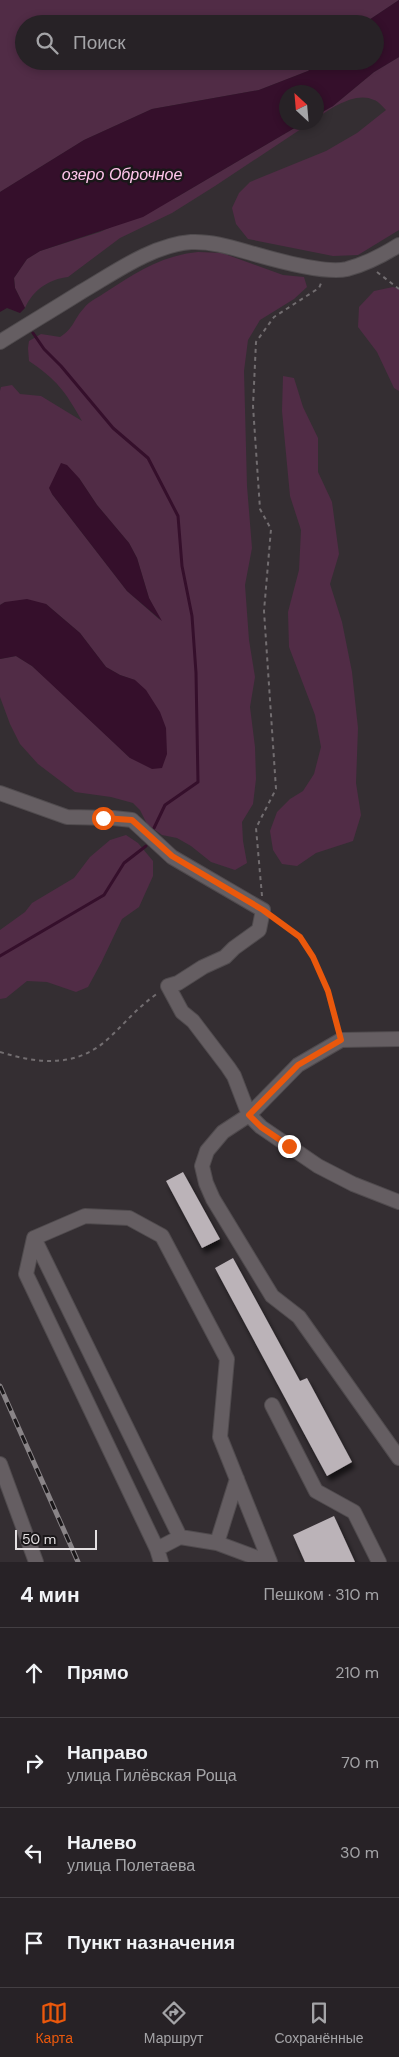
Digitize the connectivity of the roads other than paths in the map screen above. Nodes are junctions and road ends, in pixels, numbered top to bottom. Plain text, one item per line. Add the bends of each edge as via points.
1 (399, 245) edge
2 (0, 342) edge
3 (0, 793) edge
4 (399, 1039) edge
5 (249, 1115) junction
6 (399, 1202) edge
7 (34, 1238) junction
8 (272, 1405) dead end
9 (399, 1458) edge
10 (0, 1464) edge
11 (237, 1479) junction
12 (180, 1537) junction
13 (217, 1543) junction
14 (159, 1555) edge
15 (36, 1562) edge
16 (269, 1562) edge
17 (379, 1562) edge

1 - 2 street via 346,269 326,269 230,246 191,242 160,249
3 - 5 street via 67,818 132,820 172,856 263,910 259,930 225,957 197,970 178,984 168,986 182,1012 193,1021 234,1076
4 - 5 street via 341,1040 298,1065
5 - 6 street via 261,1127 318,1166
5 - 9 street via 223,1132 207,1151 202,1166 206,1183 272,1296 299,1317
7 - 11 street via 85,1216 129,1218 162,1236 227,1360 220,1437
7 - 12 street
7 - 14 street via 26,1274
8 - 17 street via 316,1491 354,1512
10 - 15 street
11 - 13 street
11 - 16 street
12 - 13 street
12 - 14 street
13 - 16 street

